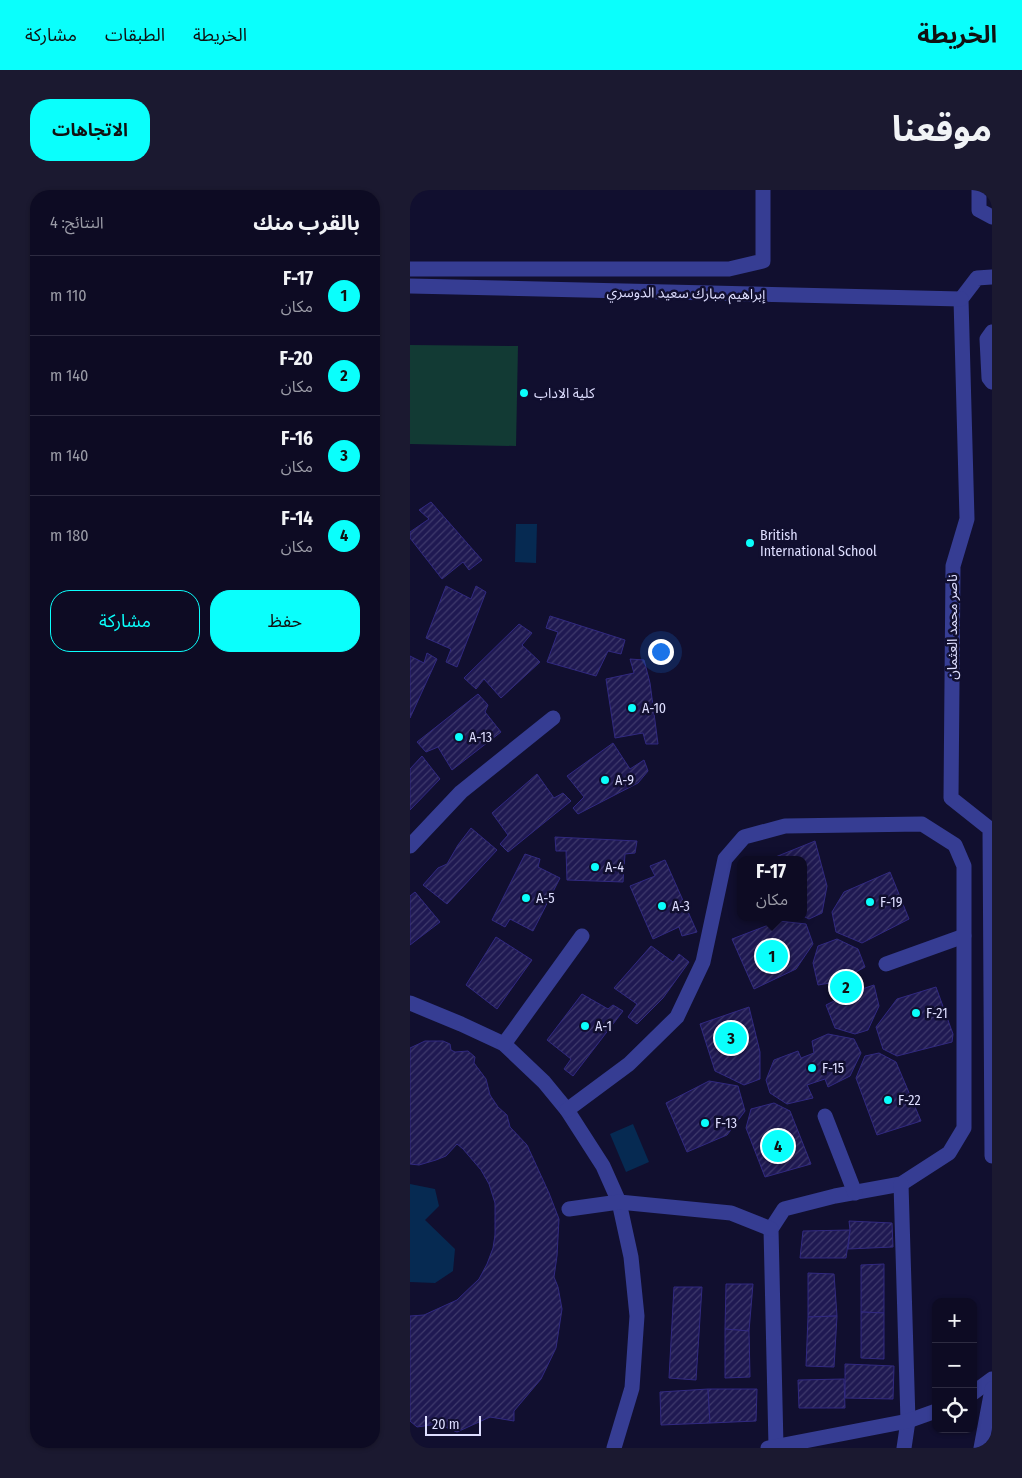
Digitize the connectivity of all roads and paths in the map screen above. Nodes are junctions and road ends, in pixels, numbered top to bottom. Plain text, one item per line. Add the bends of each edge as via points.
1 (763, 190) edge
2 (979, 190) edge
3 (992, 217) edge
4 (410, 268) edge
5 (992, 277) edge
6 (410, 286) edge
7 (961, 299) junction
8 (992, 332) edge
9 (992, 382) edge
10 (553, 718) dead end
11 (991, 827) edge
12 (410, 846) edge
13 (582, 936) dead end
14 (964, 936) junction
15 (886, 964) dead end
16 (991, 980) edge
17 (410, 1003) edge
18 (504, 1044) junction
19 (567, 1110) junction
20 (825, 1116) dead end
21 (992, 1156) edge
22 (902, 1184) junction
23 (855, 1193) junction
24 (619, 1202) junction
25 (569, 1209) dead end
26 (771, 1229) junction
27 (992, 1379) edge
28 (992, 1389) edge
29 (977, 1390) edge
30 (932, 1412) edge
31 (908, 1421) junction
32 (772, 1447) edge
33 (614, 1448) edge
34 (904, 1448) edge
35 (981, 1448) edge

1 - 4 street, إبراهيم مبارك سعيد الدوسري via 763,261 729,269
2 - 3 street via 979,210
5 - 7 street via 978,278
6 - 7 street, إبراهيم مبارك سعيد الدوسري
7 - 11 street, ناصر محمد العثمان via 967,519 953,566 951,798
8 - 9 street via 987,339 989,378
10 - 12 street via 461,792
11 - 16 street, ناصر محمد العثمان
13 - 18 street
14 - 15 street
14 - 19 street via 964,866 954,845 922,824 784,826 744,837 726,859 703,962 677,1017 629,1064
14 - 22 street via 964,1128 949,1153
16 - 21 street, ناصر محمد العثمان
17 - 18 street
18 - 19 street via 544,1082
19 - 24 street via 602,1166
20 - 23 street
22 - 23 street
22 - 31 street
23 - 26 street via 784,1209
24 - 25 street
24 - 26 street via 731,1213
24 - 33 street via 631,1257 637,1316 632,1388
26 - 32 street
27 - 29 street
28 - 35 street
30 - 31 street
31 - 32 street
31 - 34 street

